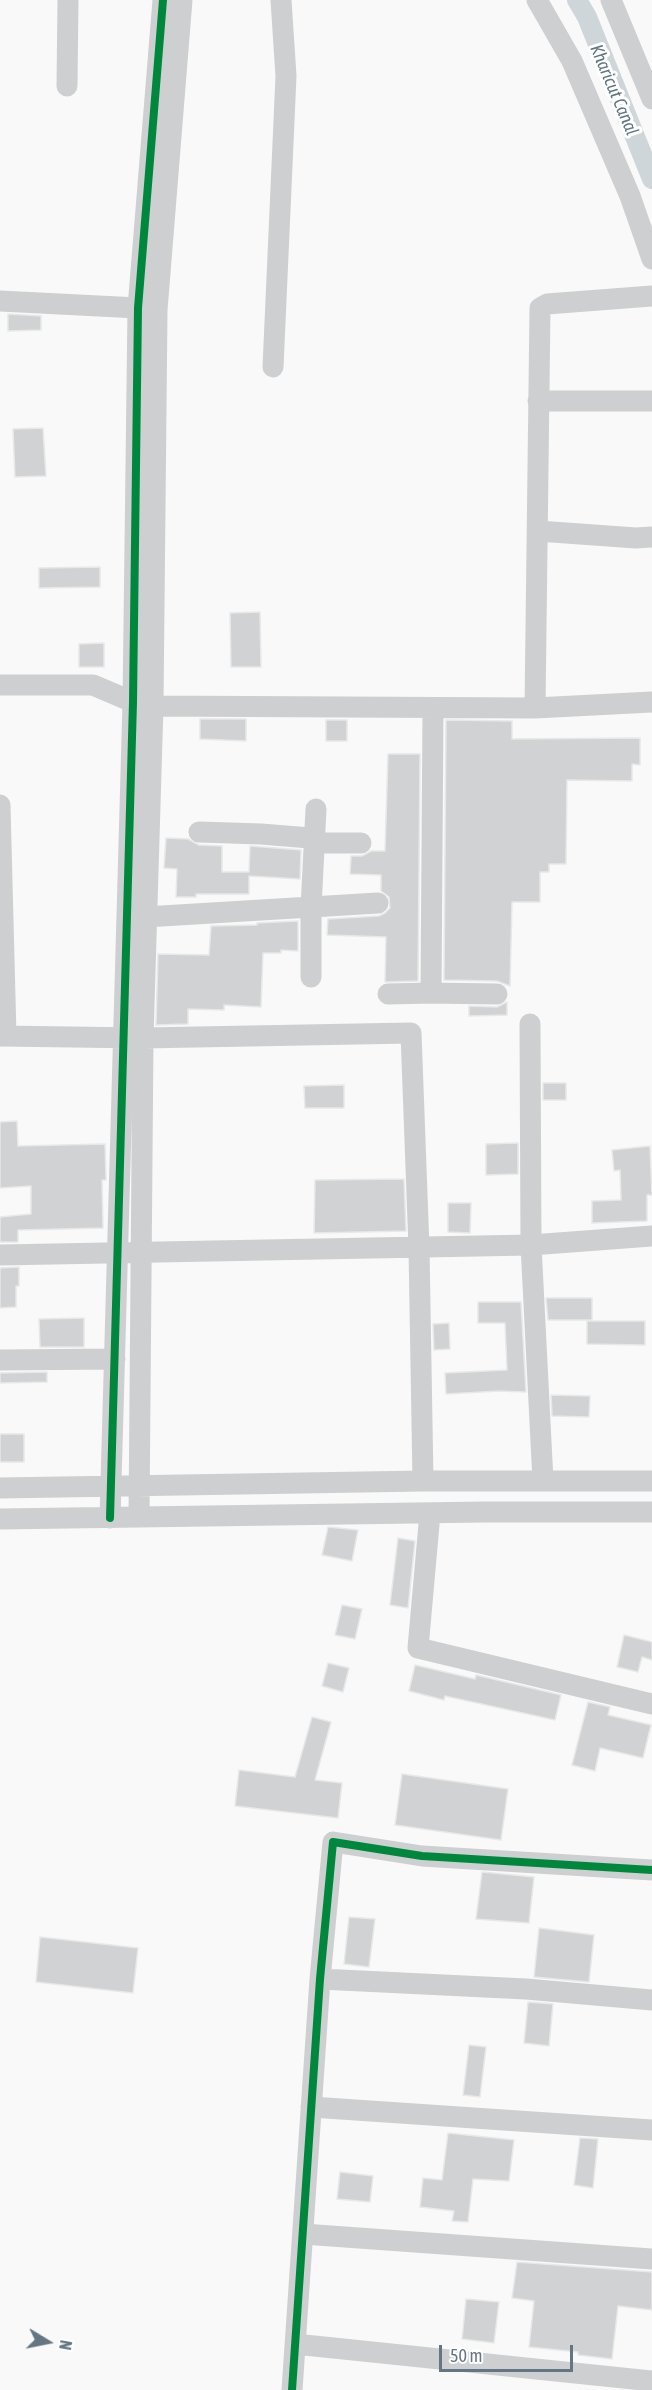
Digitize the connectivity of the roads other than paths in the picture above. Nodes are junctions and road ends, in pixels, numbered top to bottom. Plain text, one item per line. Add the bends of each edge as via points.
1 (68, 0) edge
2 (163, 0) edge
3 (182, 0) edge
4 (281, 0) edge
5 (537, 0) edge
6 (611, 0) edge
7 (68, 86) dead end
8 (652, 99) edge
9 (652, 259) edge
10 (652, 296) edge
11 (0, 301) edge
12 (138, 308) junction
13 (273, 367) dead end
14 (538, 401) junction
15 (652, 402) edge
16 (538, 531) junction
17 (652, 537) edge
18 (0, 685) edge
19 (652, 702) edge
20 (143, 704) junction
21 (433, 708) junction
22 (535, 708) junction
23 (0, 806) edge
24 (316, 809) dead end
25 (200, 832) dead end
26 (314, 839) junction
27 (361, 843) dead end
28 (378, 903) dead end
29 (311, 908) junction
30 (145, 916) junction
31 (311, 977) dead end
32 (431, 993) junction
33 (388, 994) dead end
34 (497, 994) dead end
35 (530, 1024) dead end
36 (3, 1036) edge
37 (133, 1037) junction
38 (652, 1236) edge
39 (531, 1245) junction
40 (419, 1248) junction
41 (117, 1251) junction
42 (141, 1251) junction
43 (0, 1255) edge
44 (115, 1359) junction
45 (0, 1360) edge
46 (423, 1481) junction
47 (543, 1481) junction
48 (652, 1481) edge
49 (111, 1485) junction
50 (138, 1485) junction
51 (0, 1488) edge
52 (652, 1512) edge
53 (430, 1513) junction
54 (139, 1517) junction
55 (110, 1518) junction
56 (0, 1519) edge
57 (652, 1704) edge
58 (652, 1870) edge
59 (320, 1980) junction
60 (652, 2000) edge
61 (311, 2107) junction
62 (652, 2130) edge
63 (303, 2234) junction
64 (652, 2259) edge
65 (295, 2344) junction
66 (652, 2381) edge
67 (292, 2390) edge

1 - 7 street
2 - 12 street
3 - 20 street via 157,310
4 - 13 street via 286,76
5 - 9 street via 572,61 630,196
6 - 8 street
10 - 14 street via 547,304 540,308
11 - 12 street
12 - 20 street
14 - 15 street
14 - 16 street
16 - 17 street
16 - 22 street
18 - 20 street via 93,685
19 - 22 street
20 - 21 street
20 - 30 street
20 - 37 street
21 - 22 street
21 - 32 street
23 - 36 street
24 - 26 street
25 - 26 street
26 - 27 street via 324,843
26 - 29 street
28 - 29 street
29 - 30 street
29 - 31 street
30 - 37 street
32 - 33 street
32 - 34 street
35 - 39 street
36 - 37 street
37 - 40 street via 411,1033
37 - 41 street
37 - 42 street
38 - 39 street
39 - 40 street
39 - 47 street
40 - 42 street
40 - 46 street
41 - 42 street
41 - 43 street
41 - 44 street
42 - 50 street
44 - 45 street
44 - 49 street
46 - 47 street
46 - 50 street
47 - 48 street
49 - 50 street
49 - 51 street
49 - 55 street
50 - 54 street
52 - 53 street
53 - 54 street
53 - 57 street via 418,1648
54 - 55 street
55 - 56 street
58 - 59 street via 422,1856 333,1842
59 - 60 street via 526,1989
59 - 61 street
61 - 62 street
61 - 63 street
63 - 64 street
63 - 65 street
65 - 66 street
65 - 67 street

